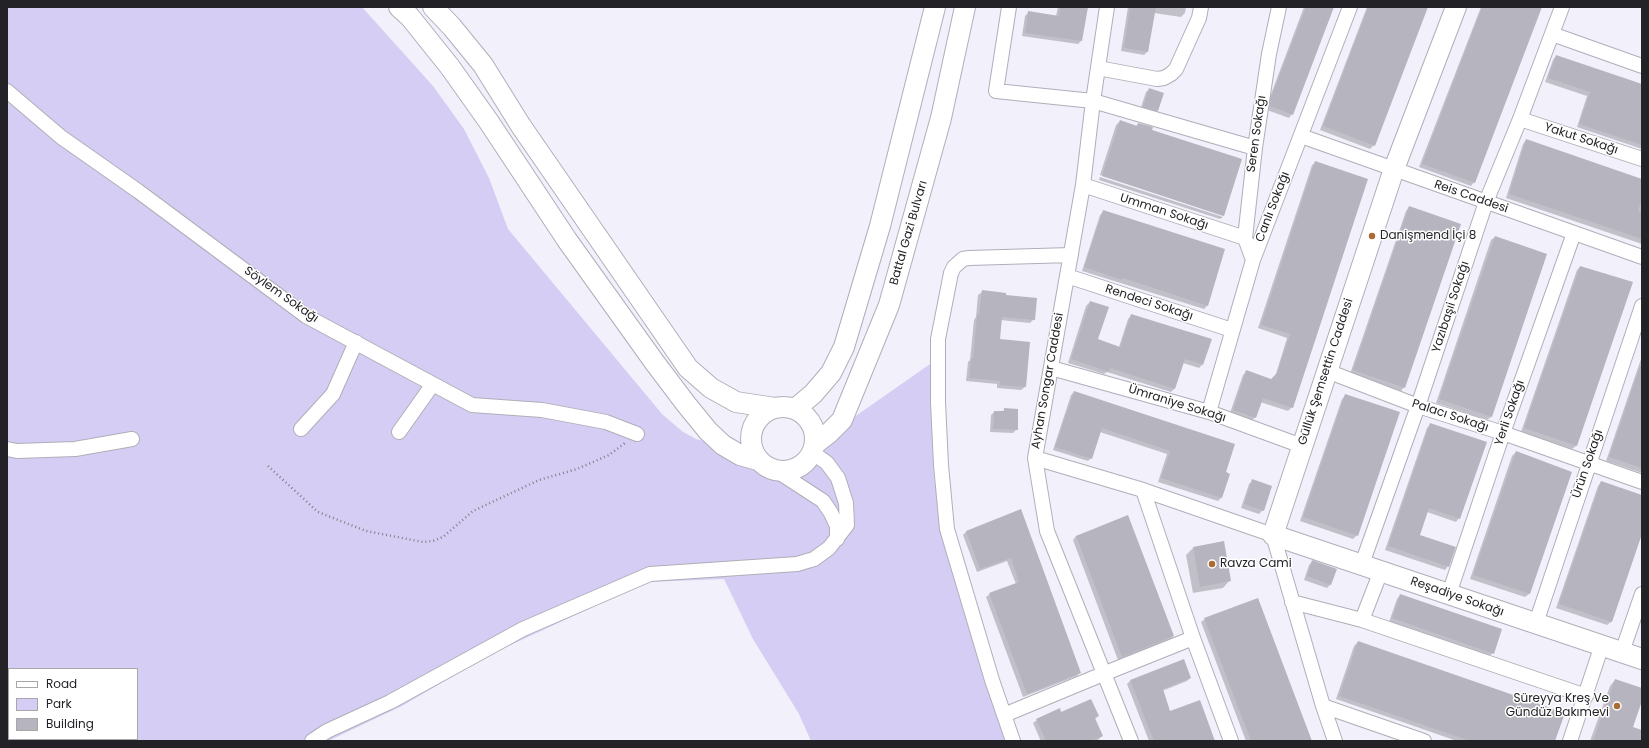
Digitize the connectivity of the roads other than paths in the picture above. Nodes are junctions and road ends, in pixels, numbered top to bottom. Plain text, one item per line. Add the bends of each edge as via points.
1 (399, 7) edge
2 (433, 7) edge
3 (935, 7) edge
4 (965, 7) edge
5 (1009, 7) edge
6 (1107, 7) edge
7 (1201, 7) edge
8 (1279, 7) edge
9 (1350, 7) edge
10 (1456, 7) edge
11 (1562, 7) edge
12 (1552, 34) junction
13 (1641, 61) edge
14 (1098, 68) junction
15 (7, 91) edge
16 (1093, 101) junction
17 (1520, 119) junction
18 (1301, 136) junction
19 (1255, 148) junction
20 (1642, 159) edge
21 (1394, 169) junction
22 (1083, 185) junction
23 (1486, 202) junction
24 (1574, 233) junction
25 (1245, 238) junction
26 (1071, 255) junction
27 (1642, 257) edge
28 (1253, 260) junction
29 (1067, 276) junction
30 (1642, 306) edge
31 (1232, 330) junction
32 (356, 342) junction
33 (1051, 368) junction
34 (1327, 371) junction
35 (433, 384) junction
36 (1418, 406) junction
37 (775, 408) junction
38 (795, 409) junction
39 (1209, 412) junction
40 (301, 429) dead end
41 (399, 432) dead end
42 (1503, 433) junction
43 (637, 434) road end
44 (132, 439) dead end
45 (1302, 446) junction
46 (815, 448) junction
47 (7, 449) edge
48 (1035, 458) junction
49 (758, 460) junction
50 (1589, 464) junction
51 (777, 471) junction
52 (1642, 482) edge
53 (1143, 490) junction
54 (1272, 535) junction
55 (837, 539) junction
56 (1362, 564) junction
57 (1381, 571) junction
58 (1449, 594) junction
59 (1642, 594) edge
60 (1292, 602) junction
61 (1362, 620) junction
62 (1536, 623) junction
63 (1193, 638) junction
64 (1602, 645) junction
65 (1622, 652) junction
66 (1642, 659) edge
67 (1103, 674) junction
68 (1586, 696) junction
69 (1323, 706) junction
70 (1004, 715) junction
71 (312, 741) edge
72 (1013, 741) edge
73 (1130, 741) edge
74 (1231, 741) edge
75 (1335, 741) edge
76 (1424, 741) edge
77 (1570, 741) edge

1 - 49 street via 410,17 472,97 567,240 691,410 723,445 740,455
2 - 37 street via 452,26 483,66 521,126 688,368 711,388 736,402
3 - 38 street via 880,226 844,347 831,373 813,394
4 - 46 street, Battal Gazi Bulvarı via 941,118 889,304 842,420
5 - 16 street via 996,91
6 - 14 street, Ayhan Songar Caddesi
7 - 14 street via 1199,18 1182,56 1171,74 1156,79
8 - 19 street, Seren Sokağı
9 - 18 street, Canlı Sokağı
10 - 21 street, Güllük Şemsettin Caddesi
11 - 12 street, Yazıbaşıi Sokağı
12 - 13 street
12 - 17 street, Yazıbaşıi Sokağı
14 - 16 street, Ayhan Songar Caddesi
15 - 32 street, Söylem Sokağı via 60,137 145,196 306,316
16 - 19 street
16 - 22 street, Ayhan Songar Caddesi
17 - 20 street, Yakut Sokağı
17 - 23 street, Yazıbaşıi Sokağı
18 - 21 street, Reis Caddesi
18 - 28 street, Canlı Sokağı
19 - 25 street, Seren Sokağı
21 - 23 street, Reis Caddesi
21 - 34 street, Güllük Şemsettin Caddesi
22 - 25 street, Umman Sokağı
22 - 26 street, Ayhan Songar Caddesi
23 - 24 street, Reis Caddesi
23 - 36 street, Yazıbaşıi Sokağı
24 - 27 street, Reis Caddesi
24 - 42 street, Yerli Sokağı
25 - 28 street, Seren Sokağı
26 - 29 street, Ayhan Songar Caddesi
26 - 70 street via 963,259 951,273 938,339 938,402 947,529
28 - 31 street, Canlı Sokağı
29 - 31 street, Rendeci Sokağı
29 - 33 street, Ayhan Songar Caddesi
30 - 50 street, Ürün Sokağı
31 - 39 street, Canlı Sokağı
32 - 35 street, Söylem Sokağı
32 - 40 street via 333,394
33 - 39 street, Ümraniye Sokağı
33 - 48 street, Ayhan Songar Caddesi
34 - 36 street, Palacı Sokağı
34 - 45 street, Güllük Şemsettin Caddesi
35 - 41 street
35 - 43 street, Söylem Sokağı via 472,405 549,412 606,422
36 - 42 street, Palacı Sokağı
36 - 56 street, Yazıbaşıi Sokağı
37 - 38 street
37 - 49 street via 757,419 752,429 751,440
38 - 46 street via 811,422 815,432
39 - 45 street, Ümraniye Sokağı
42 - 50 street, Palacı Sokağı
42 - 58 street, Yerli Sokağı
44 - 47 street via 75,449
45 - 54 street, Güllük Şemsettin Caddesi
46 - 51 street via 807,462 798,468
46 - 55 street via 838,478 846,504 847,525
48 - 53 street
48 - 67 street, Ayhan Songar Caddesi via 1047,531
49 - 51 street
50 - 52 street, Palacı Sokağı
50 - 62 street, Ürün Sokağı
51 - 55 street via 823,501 837,526
53 - 54 street
53 - 63 street
54 - 56 street, Reşadiye Sokağı
54 - 60 street
55 - 71 street via 814,559 797,564 650,574 523,630
56 - 57 street, Reşadiye Sokağı
57 - 58 street, Reşadiye Sokağı
57 - 61 street
58 - 62 street, Reşadiye Sokağı
59 - 65 street
60 - 61 street
60 - 69 street
61 - 68 street
62 - 64 street, Reşadiye Sokağı
63 - 67 street
63 - 74 street
64 - 65 street, Reşadiye Sokağı
64 - 68 street
65 - 66 street, Reşadiye Sokağı
67 - 70 street
67 - 73 street, Ayhan Songar Caddesi
68 - 77 street
69 - 75 street
69 - 76 street
70 - 72 street

